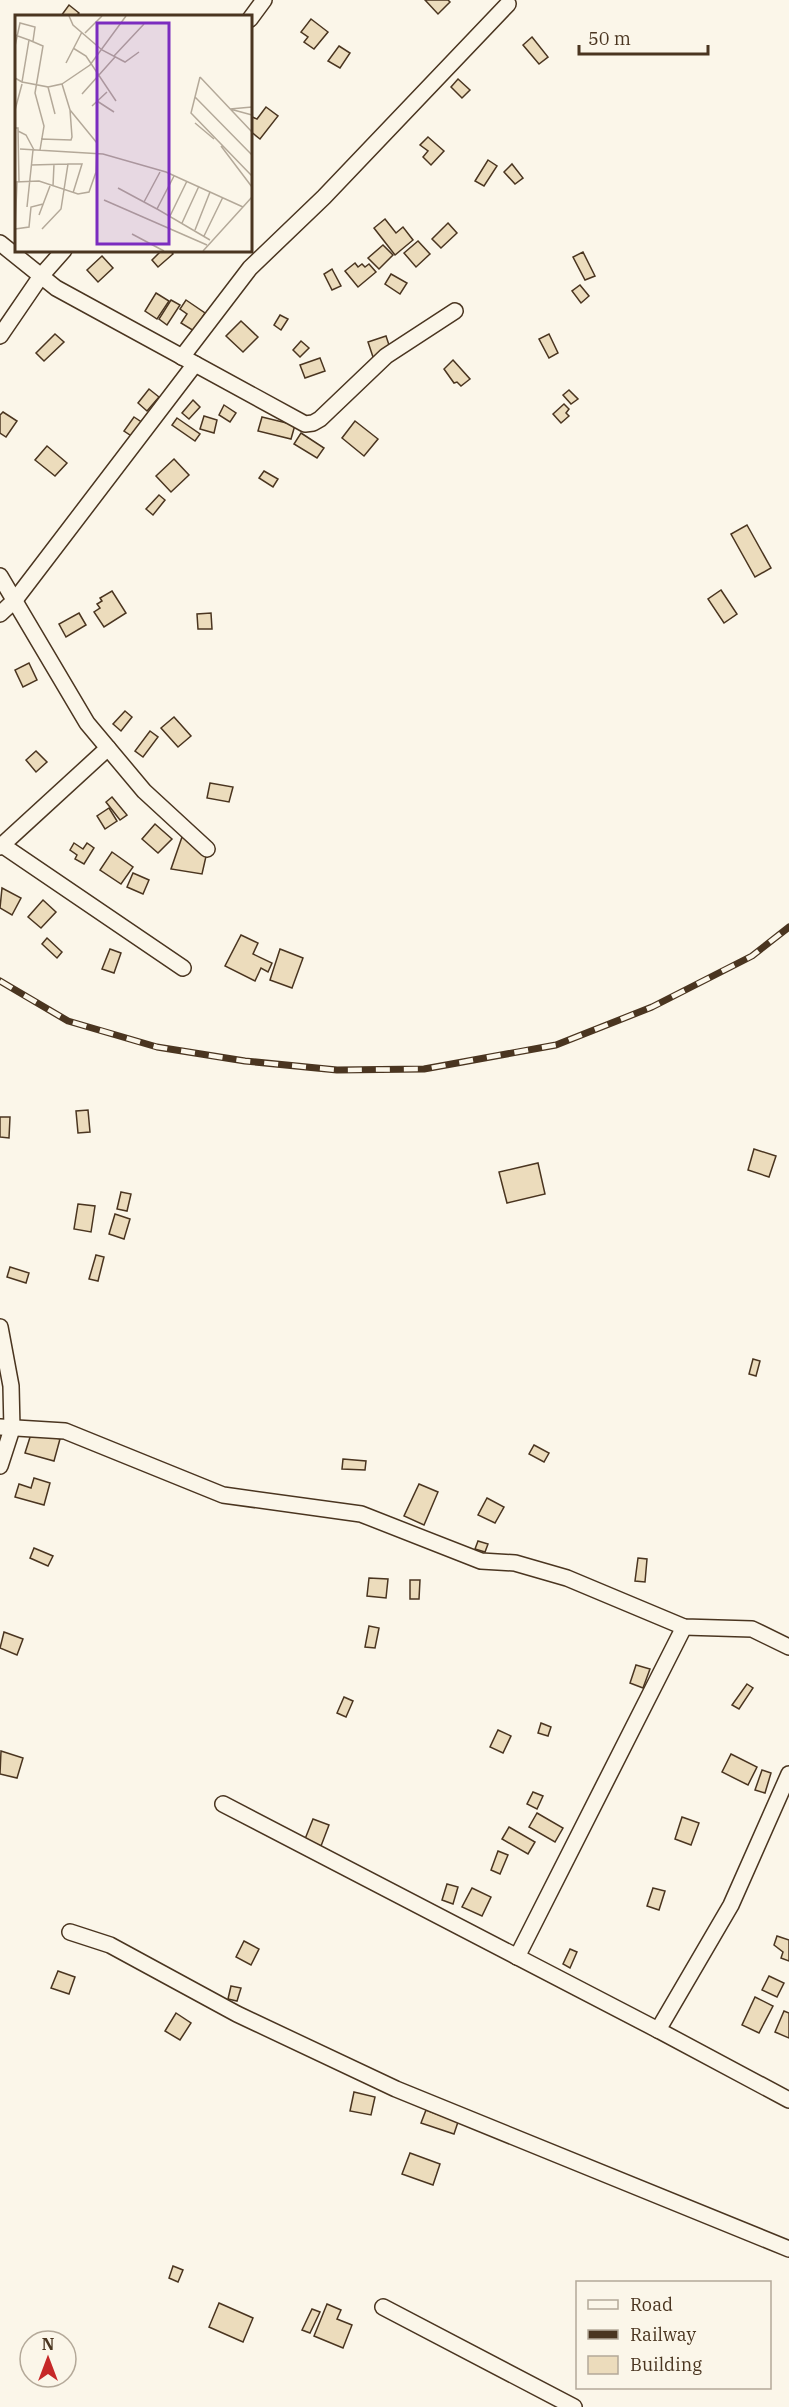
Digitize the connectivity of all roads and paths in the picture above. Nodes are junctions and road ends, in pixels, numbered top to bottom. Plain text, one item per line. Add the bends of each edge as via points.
1 (264, 0) edge
2 (508, 4) dead end
3 (252, 16) edge
4 (0, 243) edge
5 (62, 252) edge
6 (41, 276) junction
7 (455, 311) dead end
8 (0, 336) edge
9 (188, 360) junction
10 (0, 576) edge
11 (15, 600) junction
12 (0, 614) edge
13 (108, 748) junction
14 (1, 846) edge
15 (207, 849) dead end
16 (183, 968) dead end
17 (0, 1327) edge
18 (6, 1428) edge
19 (0, 1466) edge
20 (684, 1627) junction
21 (789, 1647) edge
22 (789, 1774) edge
23 (223, 1804) dead end
24 (70, 1932) dead end
25 (517, 1957) junction
26 (658, 2030) junction
27 (789, 2100) edge
28 (789, 2249) edge
29 (383, 2307) dead end
30 (574, 2407) edge

1 - 3 street
2 - 9 street via 324,197 250,268
4 - 6 street
5 - 6 street
6 - 8 street
6 - 9 street
7 - 9 street via 386,356 314,423 305,424
9 - 11 street
10 - 11 street
11 - 12 street
11 - 13 street via 87,723
13 - 14 street
13 - 15 street via 144,791
14 - 16 street
17 - 18 street via 11,1386
18 - 19 street
18 - 20 street via 65,1431 223,1495 361,1514 481,1561 515,1563 567,1578
20 - 21 street via 752,1629
20 - 25 street
22 - 26 street via 731,1905
23 - 25 street
24 - 28 street via 110,1945 237,2014 396,2089
25 - 26 street
26 - 27 street
29 - 30 street

